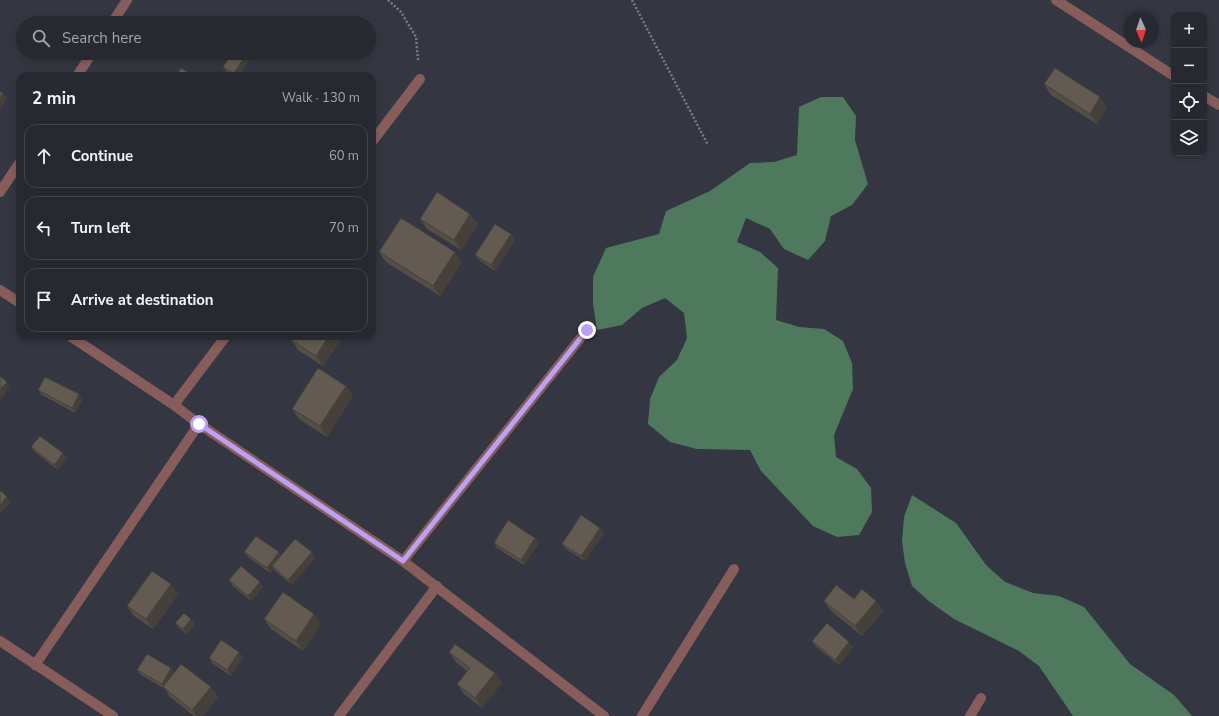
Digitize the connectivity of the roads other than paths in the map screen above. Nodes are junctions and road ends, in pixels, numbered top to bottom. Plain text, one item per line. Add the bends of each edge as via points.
1 (127, 0) edge
2 (1056, 0) edge
3 (117, 16) edge
4 (87, 60) edge
5 (80, 72) edge
6 (1171, 74) edge
7 (420, 79) road end
8 (1207, 98) edge
9 (1219, 105) edge
10 (376, 137) edge
11 (16, 168) edge
12 (0, 192) edge
13 (0, 290) edge
14 (16, 300) edge
15 (587, 330) dead end
16 (76, 340) edge
17 (223, 340) edge
18 (174, 405) junction
19 (199, 424) junction
20 (403, 561) junction
21 (734, 569) dead end
22 (437, 586) junction
23 (1, 643) edge
24 (36, 666) junction
25 (981, 698) dead end
26 (114, 716) edge
27 (339, 716) edge
28 (604, 716) edge
29 (642, 716) edge
30 (970, 716) edge

1 - 3 street
2 - 6 street
4 - 5 street
7 - 10 street
8 - 9 street
11 - 12 street
13 - 14 street
15 - 20 street
16 - 18 street
17 - 18 street
18 - 19 street
19 - 20 street
19 - 24 street
20 - 22 street
21 - 29 street
22 - 27 street
22 - 28 street
23 - 24 street
24 - 26 street
25 - 30 street

